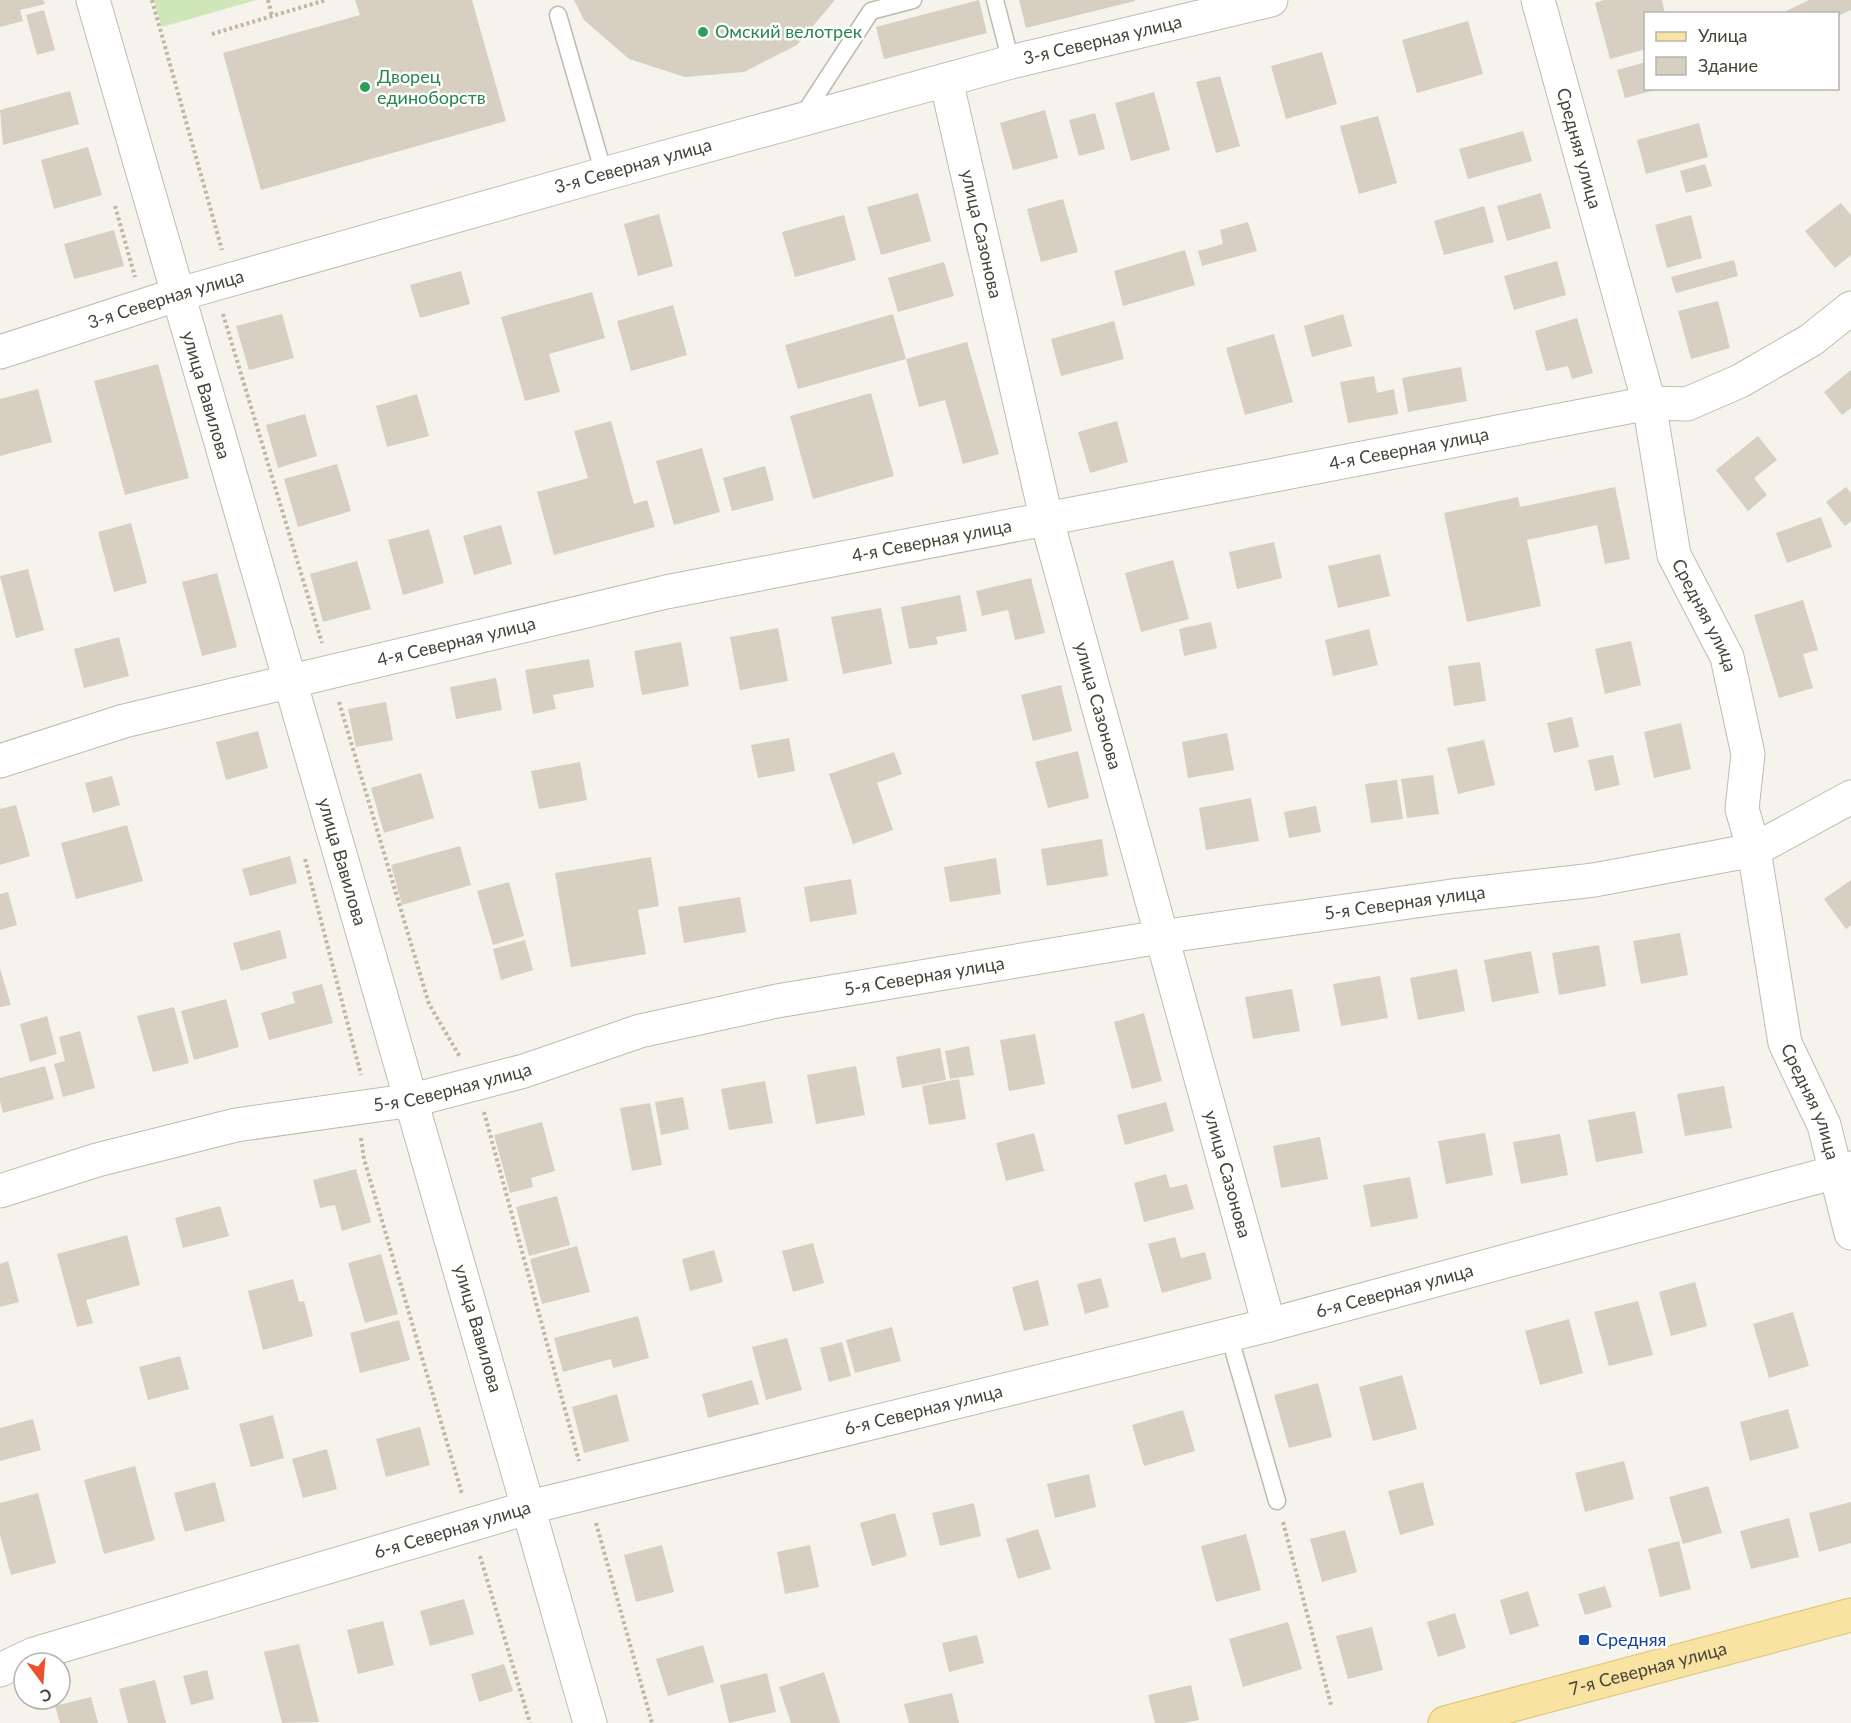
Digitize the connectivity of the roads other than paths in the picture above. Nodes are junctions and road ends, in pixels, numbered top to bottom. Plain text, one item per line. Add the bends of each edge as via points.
1 (93, 0) edge
2 (995, 0) edge
3 (1271, 0) edge
4 (1538, 0) edge
5 (906, 1) edge
6 (558, 15) dead end
7 (1011, 62) junction
8 (946, 80) junction
9 (800, 121) junction
10 (603, 174) junction
11 (176, 295) junction
12 (1851, 308) edge
13 (0, 352) edge
14 (1649, 403) junction
15 (1046, 517) junction
16 (288, 681) junction
17 (0, 761) edge
18 (1851, 797) edge
19 (1754, 850) junction
20 (1160, 937) junction
21 (413, 1100) junction
22 (1843, 1170) edge
23 (0, 1191) edge
24 (1851, 1233) edge
25 (1269, 1325) junction
26 (1229, 1335) junction
27 (1277, 1501) road end
28 (530, 1507) junction
29 (1851, 1615) edge
30 (0, 1670) edge
31 (590, 1723) edge
32 (1445, 1723) edge

1 - 11 street, улица Вавилова
2 - 7 lane
3 - 7 street, 3-я Северная улица
4 - 14 street, Средняя улица
5 - 9 lane via 871,11
6 - 10 lane
7 - 8 street, 3-я Северная улица
8 - 9 street, 3-я Северная улица
8 - 15 street, улица Сазонова
9 - 10 street, 3-я Северная улица
10 - 11 street, 3-я Северная улица
11 - 13 street, 3-я Северная улица
11 - 16 street, улица Вавилова
12 - 14 street, 4-я Северная улица via 1811,340 1740,381 1687,404
14 - 15 street, 4-я Северная улица
14 - 19 street, Средняя улица via 1674,555 1727,657 1748,754 1742,809
15 - 16 street, 4-я Северная улица via 666,592
15 - 20 street, улица Сазонова
16 - 17 street, 4-я Северная улица via 124,721
16 - 21 street, улица Вавилова
18 - 19 street, 5-я Северная улица
19 - 20 street, 5-я Северная улица via 1594,880
19 - 22 street, Средняя улица via 1785,1043
20 - 21 street, 5-я Северная улица via 777,1001 640,1030 524,1071
20 - 25 street, улица Сазонова
21 - 23 street, 5-я Северная улица via 236,1125 97,1160
21 - 28 street, улица Вавилова
22 - 24 street, Средняя улица
22 - 25 street, 6-я Северная улица
25 - 26 street, 6-я Северная улица
26 - 27 lane
26 - 28 street, 6-я Северная улица
28 - 30 street, 6-я Северная улица via 34,1654
28 - 31 street, улица Вавилова
29 - 32 main road, 7-я Северная улица

